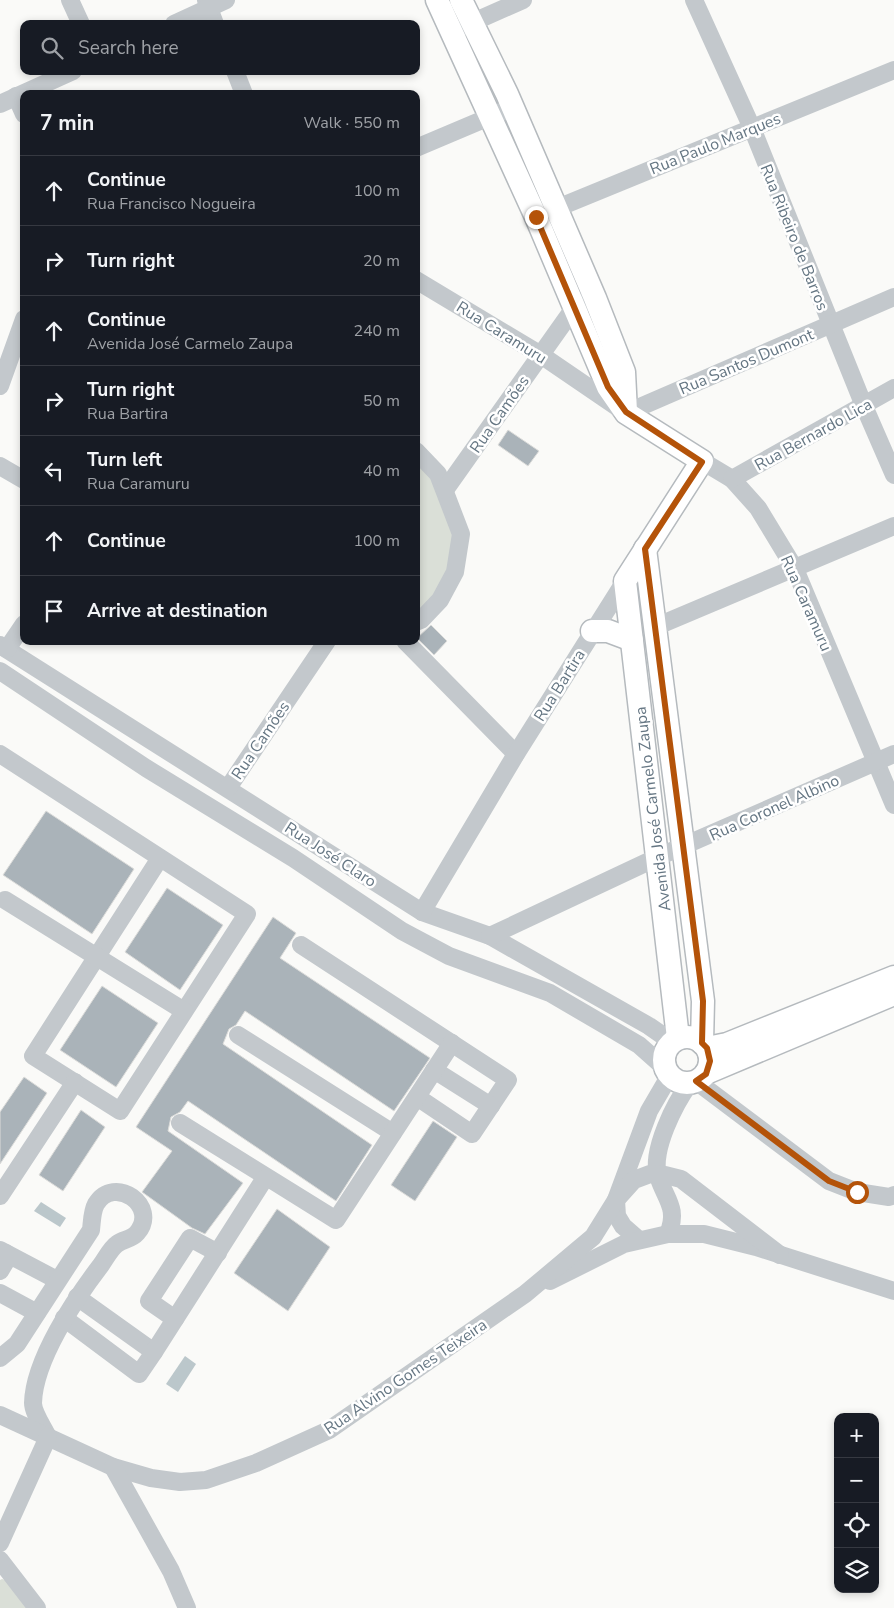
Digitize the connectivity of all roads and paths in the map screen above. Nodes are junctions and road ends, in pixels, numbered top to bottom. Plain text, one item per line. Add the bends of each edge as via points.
1 (70, 0) edge
2 (226, 0) edge
3 (436, 0) edge
4 (461, 0) edge
5 (523, 0) edge
6 (694, 0) edge
7 (207, 4) edge
8 (79, 20) edge
9 (181, 20) edge
10 (214, 20) edge
11 (471, 23) junction
12 (450, 33) junction
13 (894, 70) edge
14 (63, 75) edge
15 (237, 75) edge
16 (30, 90) edge
17 (242, 90) edge
18 (20, 95) edge
19 (8, 100) edge
20 (513, 107) junction
21 (20, 110) edge
22 (490, 117) junction
23 (752, 128) junction
24 (420, 146) edge
25 (546, 212) junction
26 (420, 282) edge
27 (894, 297) edge
28 (595, 298) junction
29 (574, 308) junction
30 (831, 325) junction
31 (20, 329) edge
32 (541, 355) junction
33 (1, 377) edge
34 (894, 388) edge
35 (864, 406) junction
36 (626, 412) junction
37 (420, 456) edge
38 (702, 462) junction
39 (0, 466) edge
40 (894, 475) edge
41 (20, 478) edge
42 (732, 479) junction
43 (445, 490) junction
44 (894, 526) edge
45 (645, 549) junction
46 (795, 569) junction
47 (625, 580) junction
48 (420, 620) edge
49 (655, 627) junction
50 (20, 628) edge
51 (592, 631) junction
52 (632, 640) junction
53 (323, 645) edge
54 (409, 645) edge
55 (3, 647) edge
56 (0, 671) edge
57 (0, 754) edge
58 (516, 754) junction
59 (894, 754) edge
60 (874, 762) junction
61 (228, 788) junction
62 (894, 806) edge
63 (684, 846) junction
64 (658, 857) junction
65 (160, 858) junction
66 (5, 900) dead end
67 (422, 912) junction
68 (490, 936) junction
69 (301, 945) dead end
70 (98, 956) junction
71 (893, 985) edge
72 (184, 1011) junction
73 (238, 1035) dead end
74 (675, 1040) junction
75 (452, 1043) junction
76 (705, 1045) junction
77 (434, 1070) junction
78 (686, 1076) junction
79 (75, 1082) junction
80 (417, 1097) junction
81 (491, 1106) junction
82 (180, 1123) dead end
83 (393, 1133) junction
84 (658, 1175) junction
85 (265, 1178) junction
86 (894, 1195) edge
87 (0, 1196) edge
88 (616, 1200) junction
89 (668, 1234) junction
90 (639, 1240) junction
91 (3, 1252) edge
92 (218, 1254) junction
93 (780, 1254) junction
94 (0, 1271) edge
95 (57, 1280) junction
96 (894, 1290) edge
97 (0, 1293) edge
98 (525, 1294) junction
99 (76, 1297) junction
100 (37, 1313) junction
101 (64, 1318) junction
102 (175, 1319) junction
103 (114, 1324) junction
104 (101, 1345) junction
105 (154, 1352) junction
106 (0, 1358) edge
107 (0, 1415) edge
108 (48, 1437) junction
109 (113, 1467) junction
110 (0, 1543) edge
111 (0, 1560) edge
112 (37, 1608) edge
113 (187, 1608) edge

1 - 8 street
2 - 7 street
3 - 12 main road
4 - 11 main road
5 - 11 street
6 - 23 street, Rua Ribeiro de Barros
7 - 9 street
7 - 10 street
11 - 12 street
11 - 20 main road
12 - 22 main road
13 - 23 street, Rua Paulo Marques
14 - 16 street
15 - 17 street
18 - 19 street
19 - 21 street
20 - 22 street
20 - 25 main road
22 - 24 street
22 - 25 main road
23 - 25 street, Rua Paulo Marques
23 - 30 street, Rua Ribeiro de Barros
25 - 28 main road
25 - 29 main road
26 - 32 street, Rua Caramuru
27 - 30 street, Rua Santos Dumont
28 - 29 street, Rua Camões
28 - 36 main road via 624,372
29 - 32 street, Rua Camões
29 - 36 main road via 603,375
30 - 35 street, Rua Ribeiro de Barros
30 - 36 street, Rua Santos Dumont
31 - 33 street
32 - 36 street, Rua Caramuru
32 - 43 street, Rua Camões
34 - 35 street, Rua Bernardo Lica
35 - 40 street, Rua Ribeiro de Barros
35 - 42 street, Rua Bernardo Lica
36 - 38 main road, Rua Caramuru
37 - 43 street via 438,474
38 - 42 street, Rua Caramuru
38 - 45 main road, Rua Bartira
39 - 41 street
42 - 46 street, Rua Caramuru via 758,508
43 - 48 street via 460,534 455,572 440,600
44 - 46 street
45 - 47 main road, Rua Bartira
45 - 49 main road, Avenida José Carmelo Zaupa
46 - 49 street
46 - 60 street, Rua Caramuru
47 - 51 street, Rua Bartira
47 - 52 main road, Avenida José Carmelo Zaupa
49 - 63 main road, Avenida José Carmelo Zaupa
50 - 55 street
51 - 52 main road via 608,632
51 - 58 street, Rua Bartira
52 - 64 main road, Avenida José Carmelo Zaupa
53 - 61 street, Rua Camões
54 - 58 street
55 - 61 street, Rua José Claro
56 - 78 street, Rua José Claro via 402,931 449,956 550,993
57 - 65 street
58 - 67 street, Rua Bartira
59 - 60 street, Rua Coronel Albino
60 - 62 street, Rua Caramuru
60 - 63 street, Rua Coronel Albino
61 - 67 street, Rua José Claro
63 - 64 street, Rua Coronel Albino
63 - 76 main road, Avenida José Carmelo Zaupa via 703,1001
64 - 68 street, Rua Coronel Albino
64 - 74 main road, Avenida José Carmelo Zaupa
65 - 70 street
65 - 72 street via 247,914
66 - 70 street
67 - 68 street, Rua José Claro
68 - 74 street, Rua José Claro
69 - 75 street
70 - 72 street
70 - 79 street via 33,1056
71 - 76 main road via 727,1044
71 - 78 main road
72 - 79 street via 120,1111
73 - 83 street
74 - 76 main road via 691,1037
74 - 78 main road via 664,1055
75 - 77 street
75 - 81 street via 508,1080
76 - 78 main road via 710,1061
77 - 80 street
77 - 81 street
78 - 84 street via 683,1093 660,1145
78 - 86 street, Rua José Claro via 829,1181 857,1192
78 - 88 street via 649,1111
79 - 87 street
80 - 81 street via 472,1134
80 - 83 street
82 - 85 street
83 - 85 street via 336,1220
84 - 88 street, Rua Alvino Gomes Teixeira via 650,1174 634,1180
84 - 89 street via 672,1214
84 - 93 street, Rua Alvino Gomes Teixeira via 680,1180
85 - 92 street
88 - 90 street via 617,1216
88 - 98 street, Rua Alvino Gomes Teixeira via 592,1237
89 - 90 street, Rua Alvino Gomes Teixeira
89 - 93 street, Rua Alvino Gomes Teixeira via 704,1234
90 - 98 street, Rua Alvino Gomes Teixeira via 624,1244
91 - 94 street via 6,1261
91 - 95 street
92 - 102 street
92 - 102 street via 190,1238 149,1301
93 - 96 street, Rua Alvino Gomes Teixeira
95 - 99 street via 91,1230 97,1202 110,1193 134,1197 142,1211 141,1228 129,1240 118,1243
95 - 100 street
97 - 100 street
98 - 109 street, Rua Alvino Gomes Teixeira via 329,1430 256,1463 206,1480 180,1482
99 - 101 street
99 - 103 street
100 - 106 street via 18,1344
101 - 104 street
101 - 108 street via 35,1383 33,1406
102 - 105 street
103 - 104 street
103 - 105 street
104 - 105 street via 139,1374
107 - 108 street, Rua Alvino Gomes Teixeira
108 - 109 street, Rua Alvino Gomes Teixeira
108 - 110 street
109 - 113 street via 171,1571
111 - 112 street

